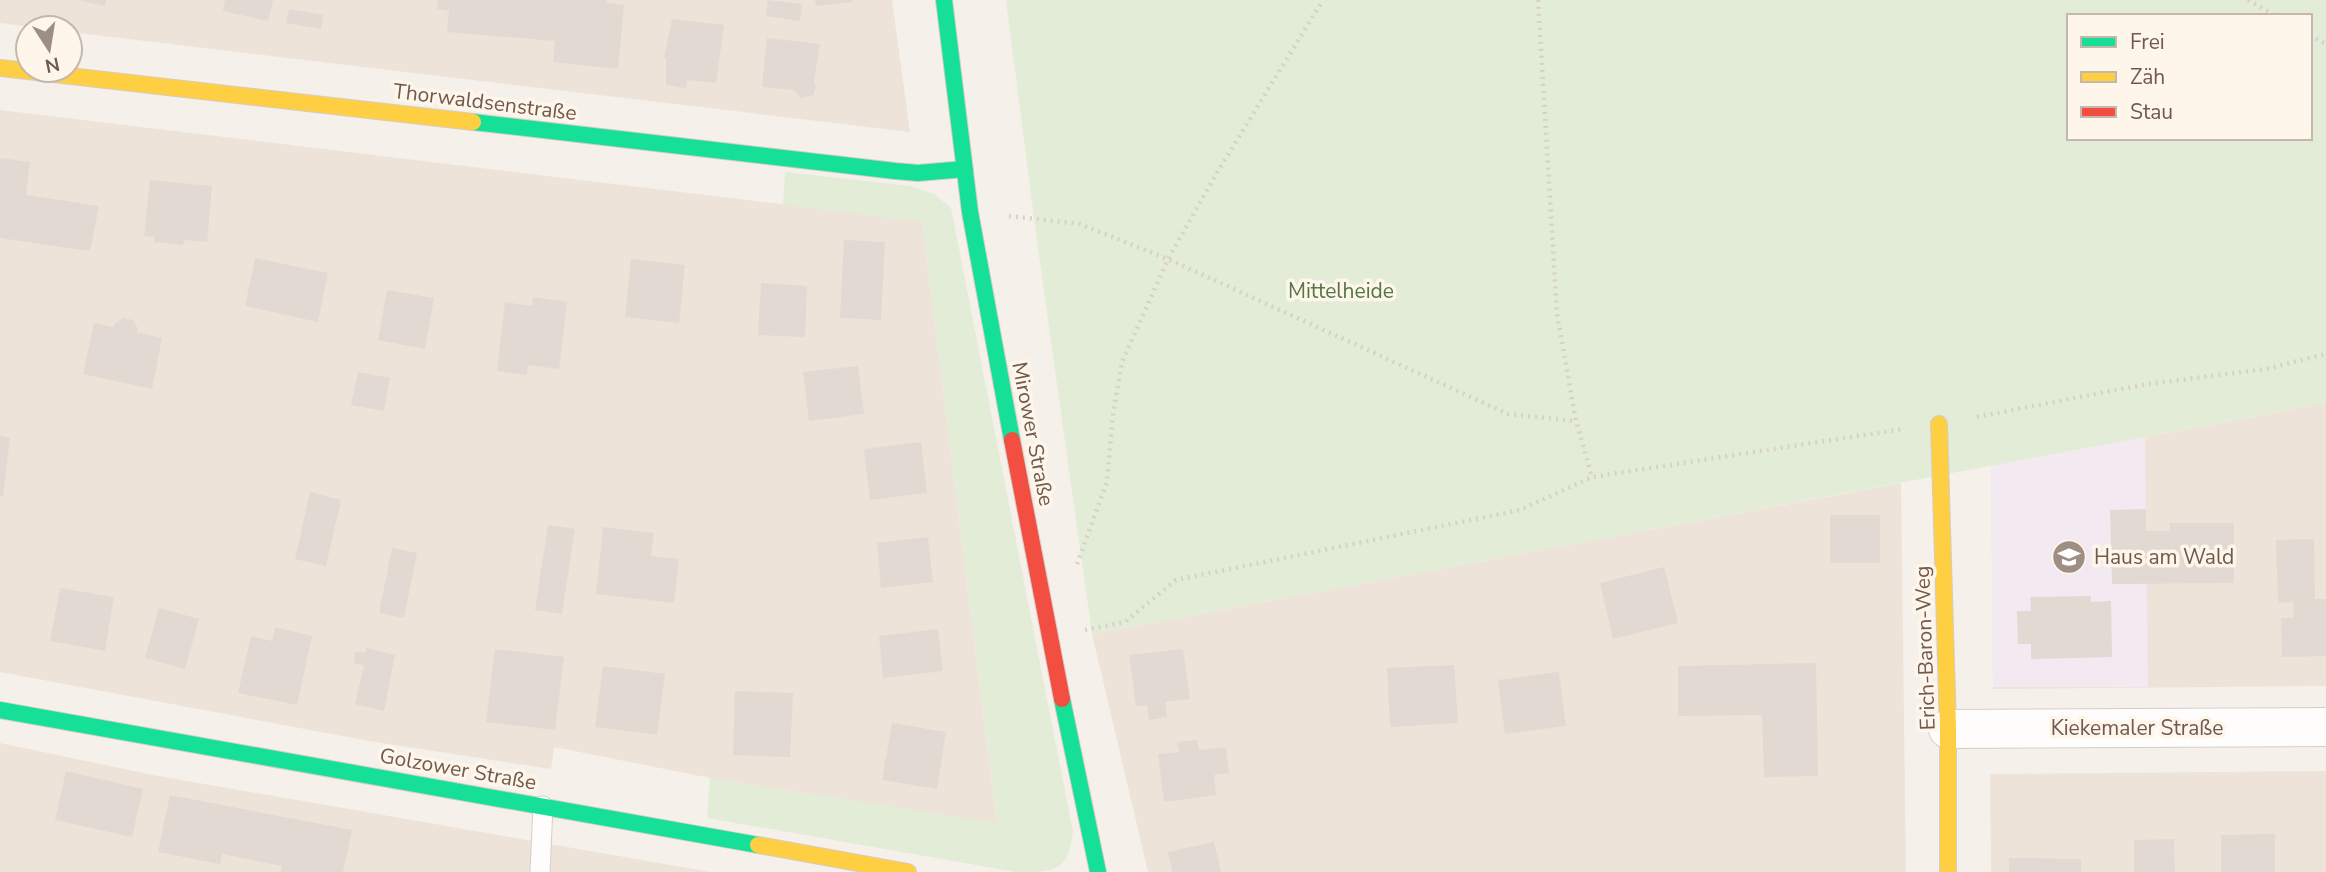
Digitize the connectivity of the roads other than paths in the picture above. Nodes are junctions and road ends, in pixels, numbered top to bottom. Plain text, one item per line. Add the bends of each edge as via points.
1 (944, 0) edge
2 (0, 68) edge
3 (965, 169) junction
4 (1939, 424) road end
5 (0, 710) edge
6 (2326, 727) edge
7 (1948, 729) junction
8 (542, 806) junction
9 (540, 872) edge
10 (908, 872) edge
11 (1098, 872) edge
12 (1948, 872) edge

1 - 3 street, Mirower Straße
2 - 3 street, Thorwaldsenstraße via 895,171
3 - 11 street, Mirower Straße via 1049,637
4 - 7 street, Erich-Baron-Weg
5 - 8 street, Golzower Straße
6 - 7 street, Kiekemaler Straße
7 - 12 street, Erich-Baron-Weg
8 - 9 lane
8 - 10 street, Golzower Straße

